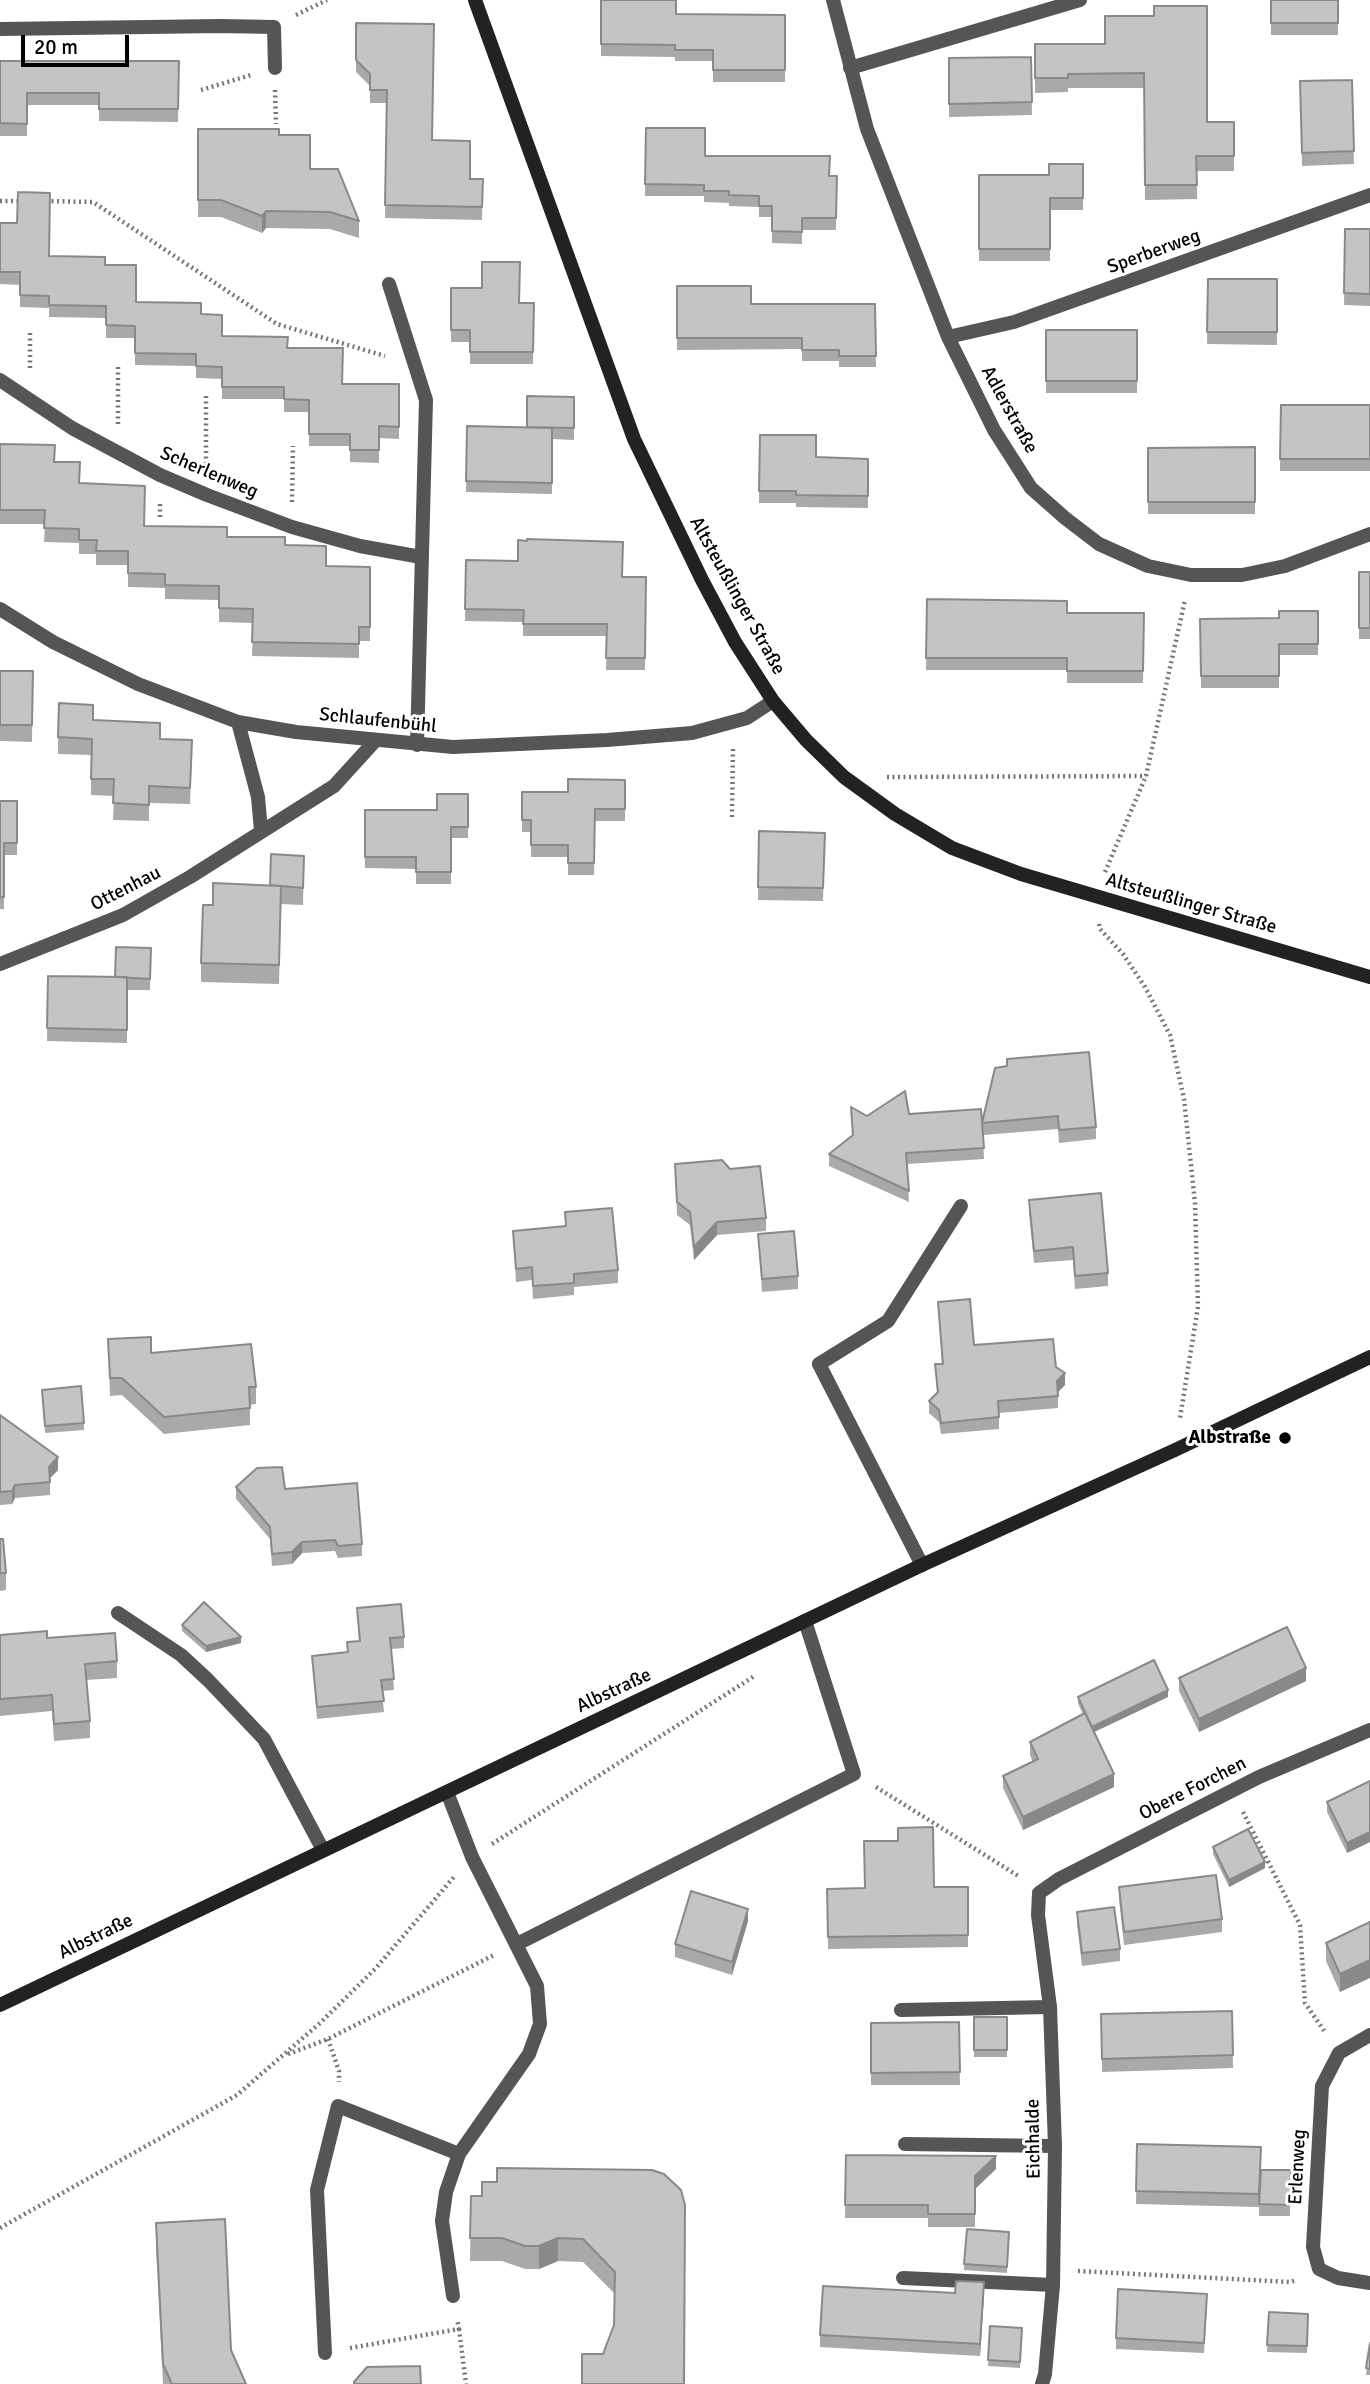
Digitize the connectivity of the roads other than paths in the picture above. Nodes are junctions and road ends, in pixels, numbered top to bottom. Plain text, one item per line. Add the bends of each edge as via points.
1 (475, 0) edge
2 (833, 0) edge
3 (1080, 0) edge
4 (0, 29) edge
5 (275, 68) road end
6 (850, 68) junction
7 (1370, 195) edge
8 (389, 284) dead end
9 (948, 337) junction
10 (0, 380) edge
11 (1370, 534) edge
12 (421, 557) junction
13 (1, 610) edge
14 (773, 701) junction
15 (238, 722) junction
16 (375, 741) junction
17 (417, 745) junction
18 (261, 831) junction
19 (0, 964) edge
20 (1370, 977) edge
21 (961, 1206) dead end
22 (1370, 1357) edge
23 (922, 1565) junction
24 (118, 1613) dead end
25 (805, 1621) junction
26 (1370, 1730) edge
27 (447, 1792) junction
28 (323, 1850) junction
29 (1040, 1893) joint
30 (517, 1944) junction
31 (0, 2005) edge
32 (1050, 2007) junction
33 (901, 2010) dead end
34 (1370, 2035) edge
35 (905, 2144) dead end
36 (1055, 2147) junction
37 (459, 2154) junction
38 (903, 2278) dead end
39 (1370, 2283) edge
40 (1053, 2286) junction
41 (453, 2296) road end
42 (325, 2353) road end
43 (1042, 2384) edge

1 - 14 street, Altsteußlinger Straße via 634,439 702,580
2 - 6 street, Adlerstraße
3 - 6 street
4 - 5 street via 274,27
6 - 9 street, Adlerstraße via 867,129
7 - 9 street, Sperberweg via 1014,322
8 - 12 street via 426,400
9 - 11 street, Adlerstraße via 994,430 1031,488 1099,544 1148,566 1191,575 1242,575 1285,566
10 - 12 street, Scherlenweg via 72,428 206,495 292,527
12 - 17 street
13 - 15 street, Schlaufenbühl via 52,642 138,684
14 - 17 street, Schlaufenbühl via 747,718 692,733 453,747
14 - 20 street, Altsteußlinger Straße via 844,777 952,848 1021,874
15 - 16 street, Schlaufenbühl
15 - 18 street via 258,797
16 - 17 street, Schlaufenbühl
16 - 18 street, Ottenhau via 334,786
18 - 19 street, Ottenhau via 123,915
21 - 23 street via 888,1321 819,1364
22 - 23 street, Albstraße
23 - 25 street, Albstraße
24 - 28 street via 181,1655 264,1739
25 - 27 street, Albstraße
25 - 30 street via 854,1774
26 - 29 street, Obere Forchen via 1259,1777
27 - 28 street, Albstraße
27 - 30 street via 472,1857
28 - 31 street, Albstraße
29 - 32 street, Eichhalde via 1038,1915
30 - 37 street via 537,1986 540,2024 529,2054
32 - 33 street
32 - 36 street, Eichhalde
34 - 39 street, Erlenweg via 1339,2053 1322,2086 1313,2247 1319,2269 1338,2278
35 - 36 street
36 - 40 street, Eichhalde
37 - 41 street via 442,2221
37 - 42 street via 338,2106 317,2190
38 - 40 street
40 - 43 street, Eichhalde

